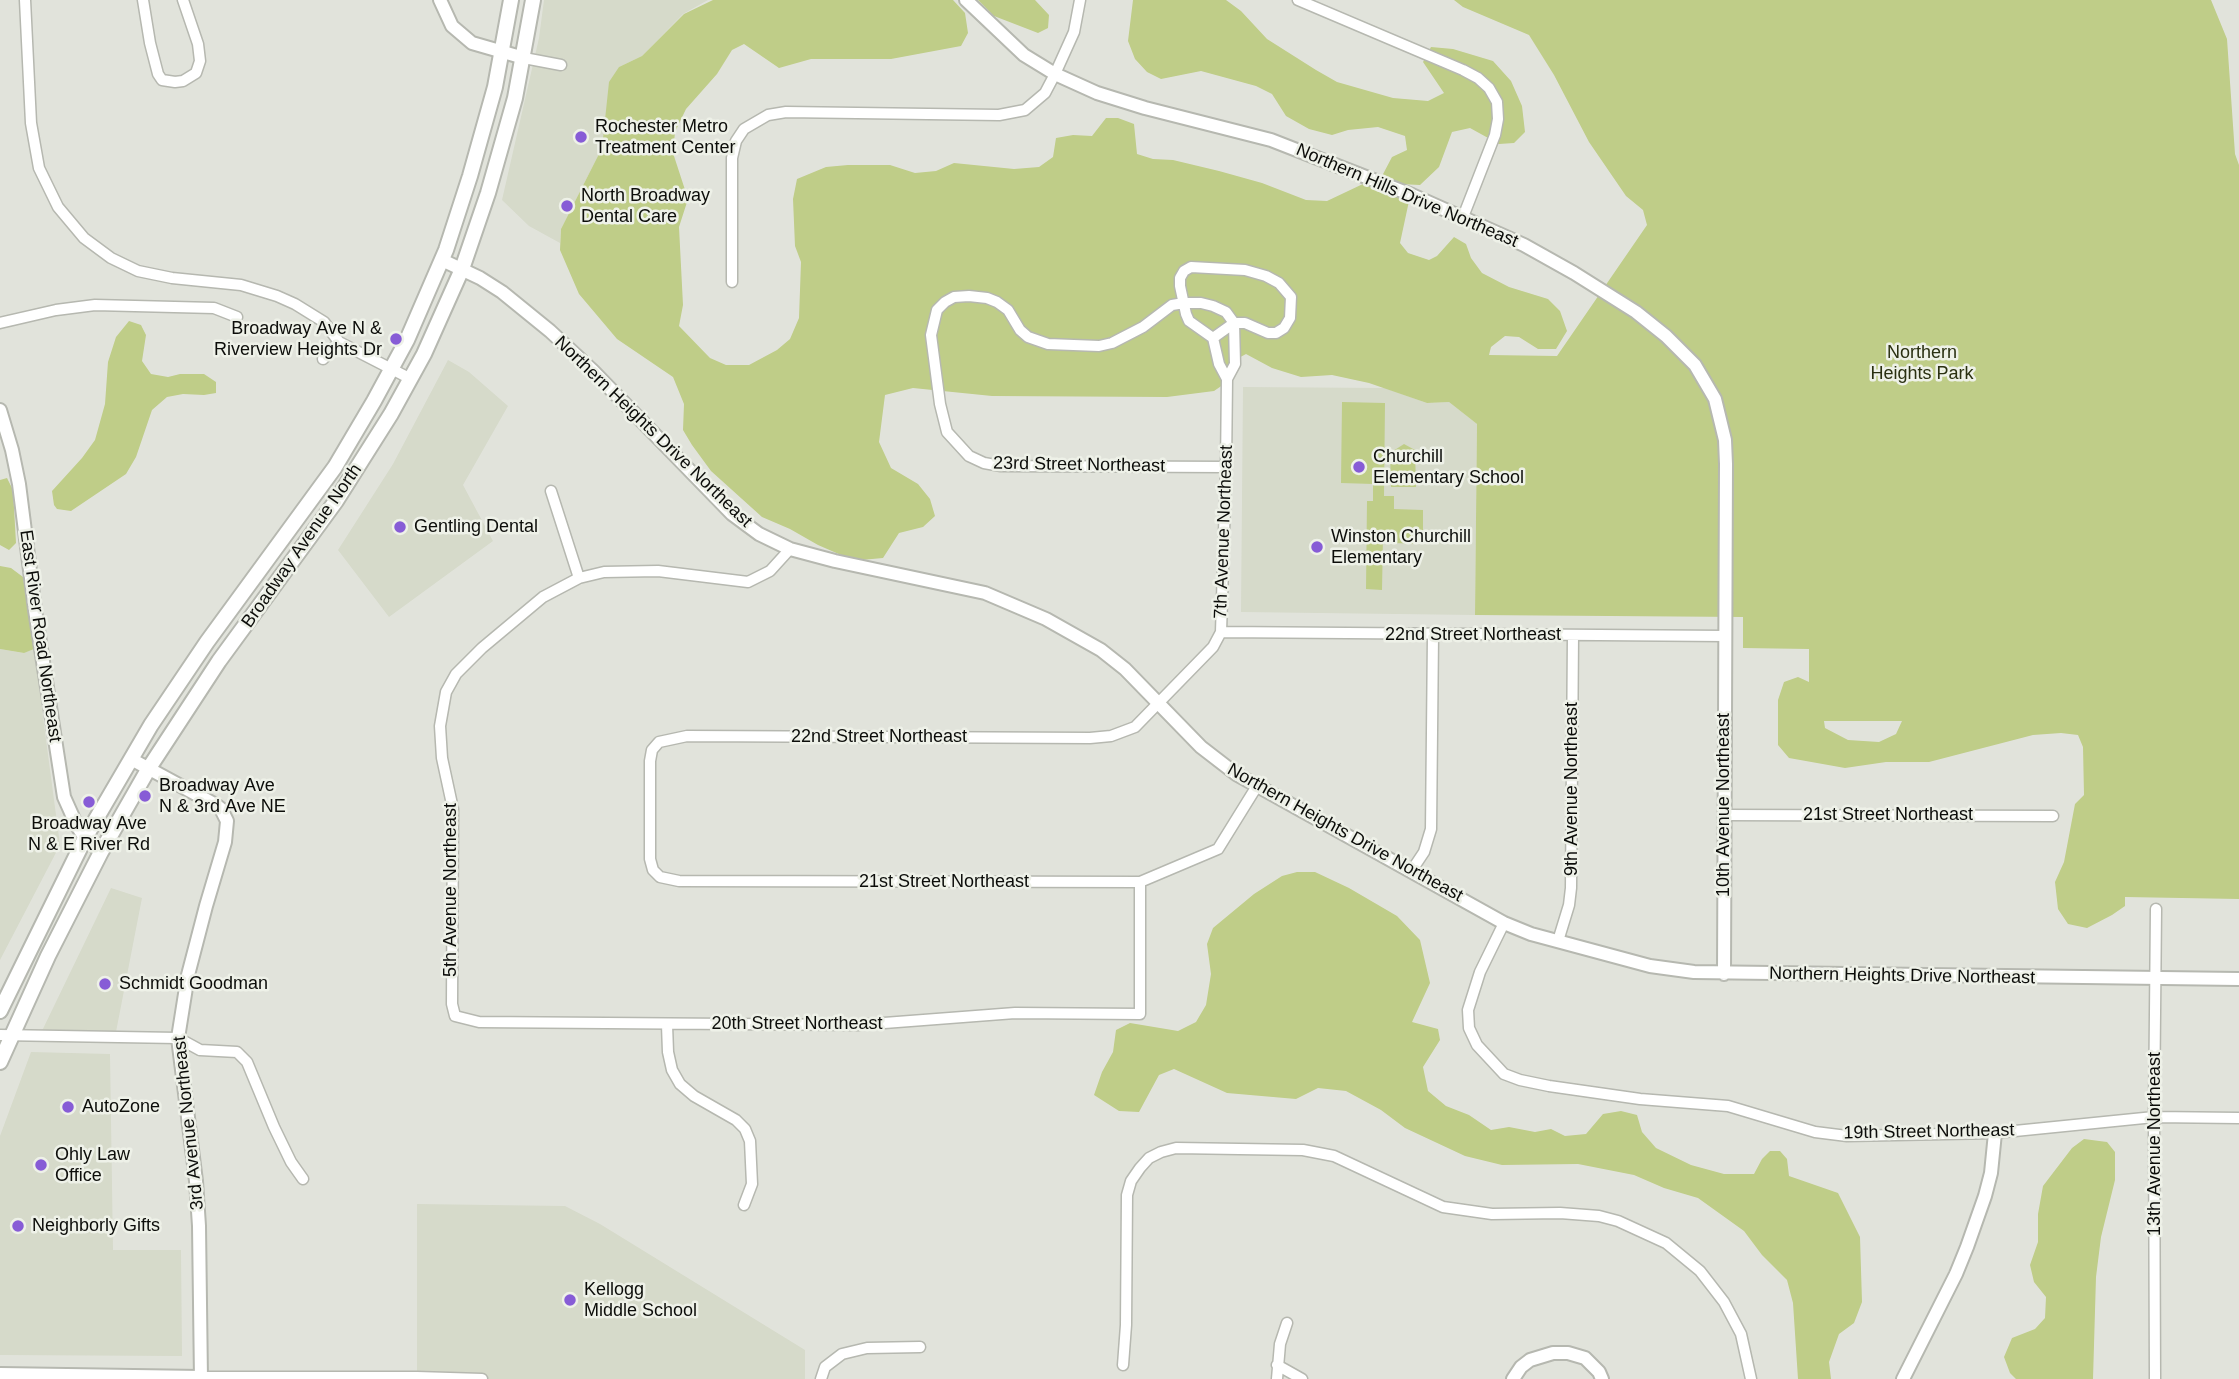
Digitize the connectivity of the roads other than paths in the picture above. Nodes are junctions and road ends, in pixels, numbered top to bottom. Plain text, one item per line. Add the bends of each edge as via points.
1 (25, 0) edge
2 (143, 0) edge
3 (183, 0) edge
4 (440, 0) edge
5 (511, 0) edge
6 (534, 0) edge
7 (966, 0) edge
8 (1080, 0) edge
9 (1298, 0) edge
10 (502, 53) junction
11 (524, 58) junction
12 (561, 65) dead end
13 (1055, 74) junction
14 (1463, 217) junction
15 (442, 260) junction
16 (462, 269) junction
17 (732, 282) dead end
18 (1184, 303) junction
19 (237, 317) dead end
20 (0, 323) edge
21 (1234, 323) junction
22 (1213, 338) junction
23 (339, 342) junction
24 (323, 359) dead end
25 (392, 369) junction
26 (411, 379) junction
27 (1227, 379) junction
28 (0, 410) edge
29 (6, 449) edge
30 (1226, 467) junction
31 (551, 491) dead end
32 (790, 549) junction
33 (579, 578) junction
34 (1221, 632) junction
35 (1433, 635) junction
36 (1573, 635) junction
37 (1725, 636) junction
38 (1160, 704) junction
39 (131, 759) junction
40 (149, 768) junction
41 (1257, 786) junction
42 (649, 810) joint
43 (1724, 815) junction
44 (2053, 816) dead end
45 (85, 838) junction
46 (101, 852) junction
47 (1412, 870) junction
48 (1140, 882) junction
49 (2156, 909) dead end
50 (1504, 923) junction
51 (1558, 942) junction
52 (1724, 974) junction
53 (2156, 978) junction
54 (2239, 979) edge
55 (0, 1011) edge
56 (455, 1016) joint
57 (667, 1025) junction
58 (6, 1035) edge
59 (178, 1038) junction
60 (0, 1062) edge
61 (2154, 1117) junction
62 (2239, 1118) edge
63 (1995, 1133) junction
64 (303, 1179) dead end
65 (744, 1205) dead end
66 (1287, 1323) dead end
67 (920, 1347) dead end
68 (1122, 1365) dead end
69 (1278, 1365) junction
70 (0, 1374) edge
71 (48, 1377) edge
72 (201, 1378) edge
73 (482, 1379) edge
74 (821, 1379) edge
75 (1277, 1379) edge
76 (1302, 1379) edge
77 (1513, 1379) edge
78 (1602, 1379) edge
79 (1751, 1379) edge
80 (1903, 1379) edge
81 (2155, 1379) edge

1 - 23 street via 35,154 50,195 74,227 96,247 138,271 241,285 295,304 324,322
2 - 3 street via 158,74 162,80 175,82 196,73 200,61
4 - 10 street via 460,34 477,46
5 - 10 main road, Broadway Avenue North
6 - 11 main road, Broadway Avenue North
7 - 13 street, Northern Hills Drive Northeast via 1024,55
8 - 13 street via 1074,32
9 - 14 street via 1463,70 1489,88 1497,102 1497,127
10 - 11 street
10 - 15 main road, Broadway Avenue North via 470,176
11 - 12 street
11 - 16 main road, Broadway Avenue North via 503,145
13 - 14 street, Northern Hills Drive Northeast via 1097,93 1271,140
13 - 17 street via 1035,103 1013,114 786,112 750,124 736,141 732,158
14 - 37 street, Northern Hills Drive Northeast via 1524,245 1610,294 1674,343 1707,382 1721,419 1726,452
15 - 16 street, Northern Heights Drive Northeast
15 - 25 main road, Broadway Avenue North
16 - 26 main road, Broadway Avenue North
16 - 32 street, Northern Heights Drive Northeast via 502,292 550,331 732,514
18 - 21 street via 1213,306 1226,312
18 - 21 street via 1180,278 1191,267 1235,268 1266,276 1291,297 1290,318 1276,333
18 - 22 street via 1189,321
18 - 30 street, 23rd Street Northeast via 1172,305 1123,339 1099,346 1037,342 1020,330 997,302 954,297 937,310 932,323 942,418 947,432 969,456 1001,466
19 - 20 street via 214,309 95,305
21 - 22 street
21 - 27 street via 1235,364
22 - 27 street
23 - 24 street
23 - 25 street
25 - 26 street
25 - 39 main road, Broadway Avenue North via 335,467 207,642
26 - 40 main road, Broadway Avenue North via 336,501 212,671
27 - 30 street, 7th Avenue Northeast
28 - 29 street, East River Road Northeast
29 - 45 street, East River Road Northeast via 23,510 64,797
30 - 34 street, 7th Avenue Northeast
31 - 33 street
32 - 33 street, 5th Avenue Northeast via 770,571 748,582 658,570
32 - 38 street, Northern Heights Drive Northeast via 985,593 1013,604 1101,650
33 - 56 street, 5th Avenue Northeast via 543,597 482,648 456,674 443,701 440,740 453,809
34 - 35 street, 22nd Street Northeast
34 - 38 street, 7th Avenue Northeast via 1213,647
35 - 36 street, 22nd Street Northeast
35 - 47 street via 1431,829
36 - 37 street, 22nd Street Northeast
36 - 51 street, 9th Avenue Northeast via 1571,888
37 - 43 street, 10th Avenue Northeast
38 - 41 street, Northern Heights Drive Northeast via 1214,758
38 - 42 street, 22nd Street Northeast via 1123,733 1090,738 670,738 652,750
39 - 40 street, 3rd Avenue Northeast
39 - 45 main road, Broadway Avenue North
40 - 46 main road, Broadway Avenue North
40 - 59 street, 3rd Avenue Northeast via 216,805 227,821 188,975
41 - 47 street, Northern Heights Drive Northeast
41 - 48 street, 21st Street Northeast via 1218,849
42 - 48 street, 21st Street Northeast via 653,870 669,881
43 - 44 street, 21st Street Northeast
43 - 52 street, 10th Avenue Northeast
45 - 46 street, East River Road Northeast
45 - 55 main road, Broadway Avenue North
46 - 58 main road, Broadway Avenue North
47 - 50 street, Northern Heights Drive Northeast
48 - 57 street, 20th Street Northeast via 1140,1014 1015,1013 858,1025
49 - 53 street, 13th Avenue Northeast
50 - 51 street, Northern Heights Drive Northeast
50 - 63 street, 19th Street Northeast via 1468,1010 1476,1045 1504,1074 1549,1087 1728,1105 1815,1132 1847,1136
51 - 52 street, Northern Heights Drive Northeast via 1650,966
52 - 53 street, Northern Heights Drive Northeast
53 - 54 street, Northern Heights Drive Northeast
53 - 61 street, 13th Avenue Northeast
56 - 57 street, 20th Street Northeast via 480,1022
57 - 65 street via 668,1052 680,1084 745,1129 752,1184
58 - 59 street
58 - 60 main road, Broadway Avenue North
59 - 64 street via 200,1050 237,1052 247,1062 274,1127
59 - 72 street, 3rd Avenue Northeast via 198,1215
61 - 62 street, 19th Street Northeast
61 - 63 street, 19th Street Northeast
61 - 81 street, 13th Avenue Northeast
63 - 80 street via 1985,1196 1967,1247
66 - 69 street
67 - 74 street via 867,1348 842,1354 825,1367
68 - 79 street via 1127,1195 1140,1168 1149,1158 1177,1148 1303,1150 1334,1156 1443,1207 1492,1214 1599,1216 1667,1243 1700,1271 1724,1301 1741,1334
69 - 75 street
69 - 76 street
70 - 71 street
71 - 72 street
72 - 73 street
77 - 78 street via 1530,1360 1553,1353 1585,1358

